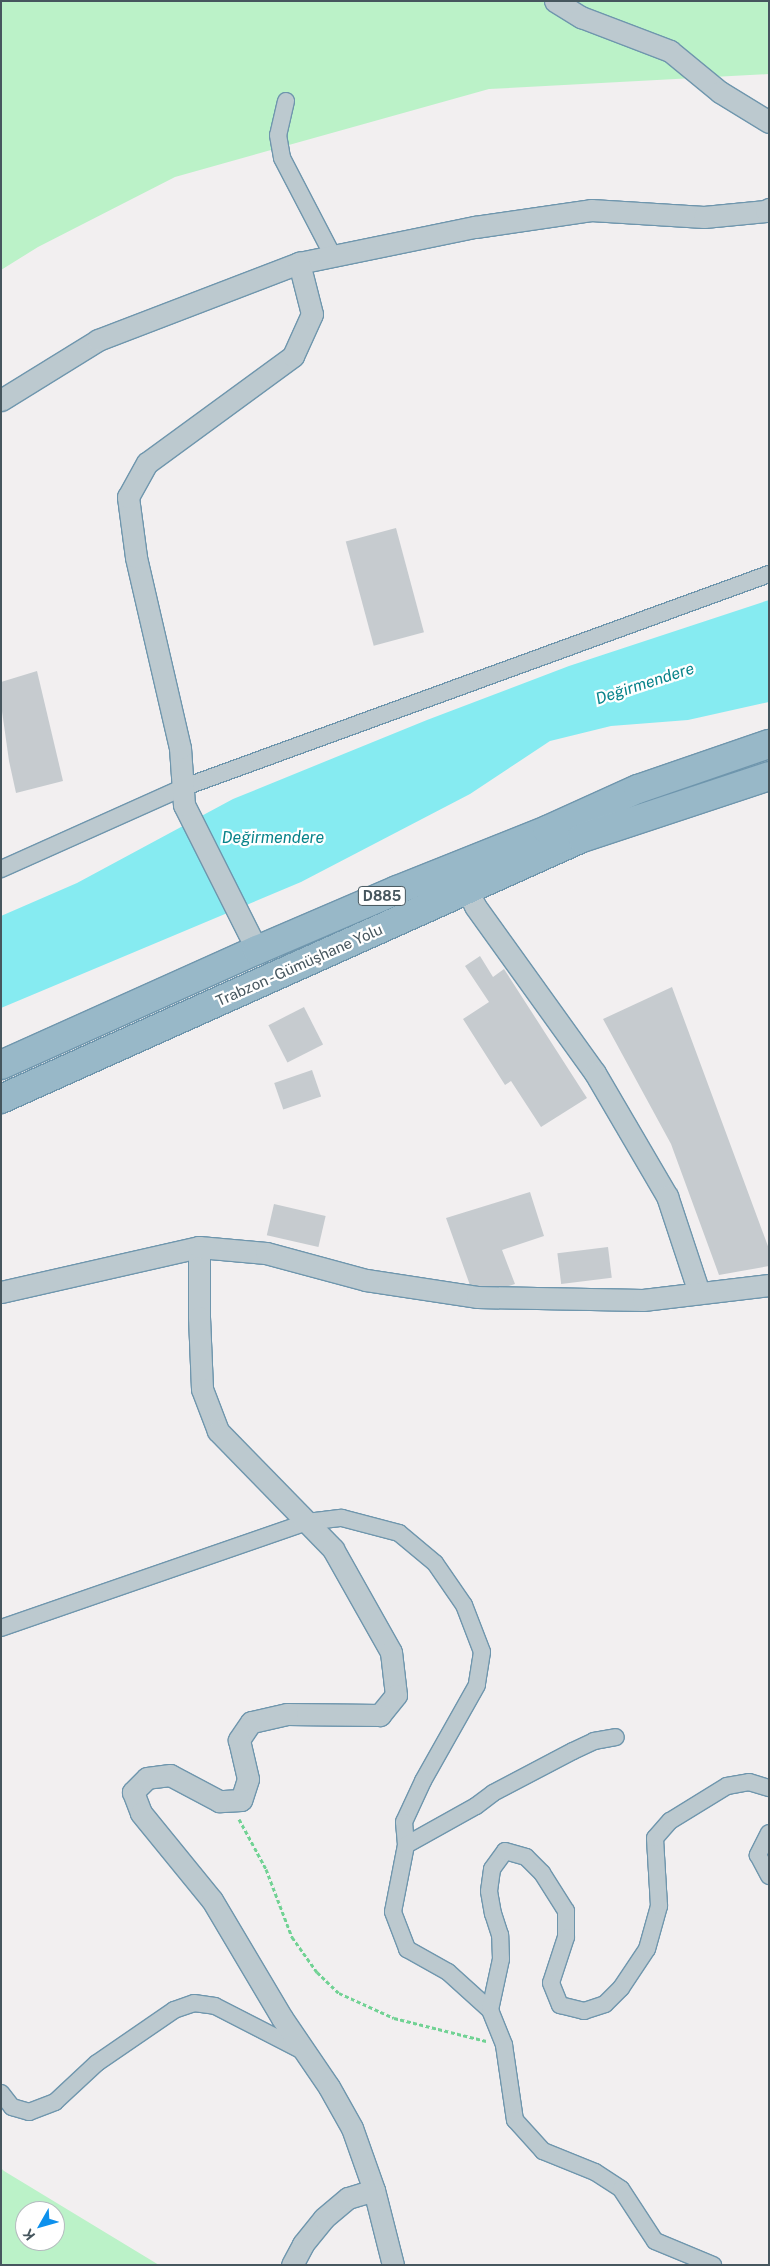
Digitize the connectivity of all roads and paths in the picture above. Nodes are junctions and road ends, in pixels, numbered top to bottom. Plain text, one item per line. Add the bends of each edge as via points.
1 (555, 1) edge
2 (286, 101) dead end
3 (769, 122) edge
4 (769, 209) edge
5 (333, 256) junction
6 (299, 263) junction
7 (1, 400) edge
8 (769, 574) edge
9 (769, 744) edge
10 (769, 776) edge
11 (183, 797) junction
12 (1, 869) edge
13 (467, 890) junction
14 (251, 940) junction
15 (1, 1066) edge
16 (1, 1099) edge
17 (199, 1247) junction
18 (769, 1285) edge
19 (1, 1292) edge
20 (699, 1293) junction
21 (307, 1522) junction
22 (1, 1628) edge
23 (616, 1737) dead end
24 (769, 1788) edge
25 (219, 1801) junction
26 (769, 1833) edge
27 (406, 1845) junction
28 (769, 1876) edge
29 (490, 2010) junction
30 (504, 2045) junction
31 (305, 2052) junction
32 (1, 2093) edge
33 (374, 2190) junction
34 (292, 2265) edge
35 (394, 2265) edge
36 (713, 2265) edge

1 - 3 street via 581,17 670,51 720,92
2 - 5 street via 278,135 282,158
4 - 5 street via 704,217 590,210 475,227
5 - 6 street
6 - 7 street via 98,340
6 - 11 street via 312,314 293,356 147,463 128,497 136,557 180,748
8 - 11 street
9 - 14 highway, Trabzon - Gümüşhane Yolu / D885 via 638,789
10 - 13 highway, Trabzon - Gümüşhane Yolu / D885 via 582,838
11 - 12 street
11 - 14 street
13 - 16 highway, Trabzon - Gümüşhane Yolu / D885
13 - 20 street via 475,906 595,1073 667,1196
14 - 15 highway, Trabzon - Gümüşhane Yolu / D885
17 - 19 street
17 - 20 street via 266,1253 366,1280 477,1297 643,1300
17 - 21 street via 202,1389 218,1431
18 - 20 street
21 - 22 street
21 - 25 street via 333,1549 391,1652 396,1695 380,1715 287,1714 251,1722 239,1740 248,1779 241,1800
21 - 27 street via 342,1518 399,1533 435,1563 464,1605 482,1652 477,1685 423,1781 404,1822
23 - 27 street via 594,1741 573,1750 494,1792 476,1806
24 - 29 street via 749,1782 726,1786 670,1821 655,1838 659,1906 647,1949 621,1988 605,2004 584,2011 560,2005 551,1983 566,1937 566,1911 542,1873 526,1856 505,1851 492,1869 490,1891 500,1936 501,1959
25 - 30 path via 239,1817 251,1839 292,1937 317,1972 338,1994 394,2018
25 - 31 street via 170,1775 147,1778 133,1792 141,1813 212,1900
26 - 28 street via 758,1855
27 - 29 street via 393,1912 407,1949 448,1972
29 - 30 street
30 - 36 street via 515,2120 543,2151 595,2172 621,2189 655,2241
31 - 32 street via 216,2006 194,2003 174,2010 97,2064 55,2102 29,2112 12,2107
31 - 33 street via 352,2128
33 - 34 street via 348,2198 324,2218 303,2244
33 - 35 street

